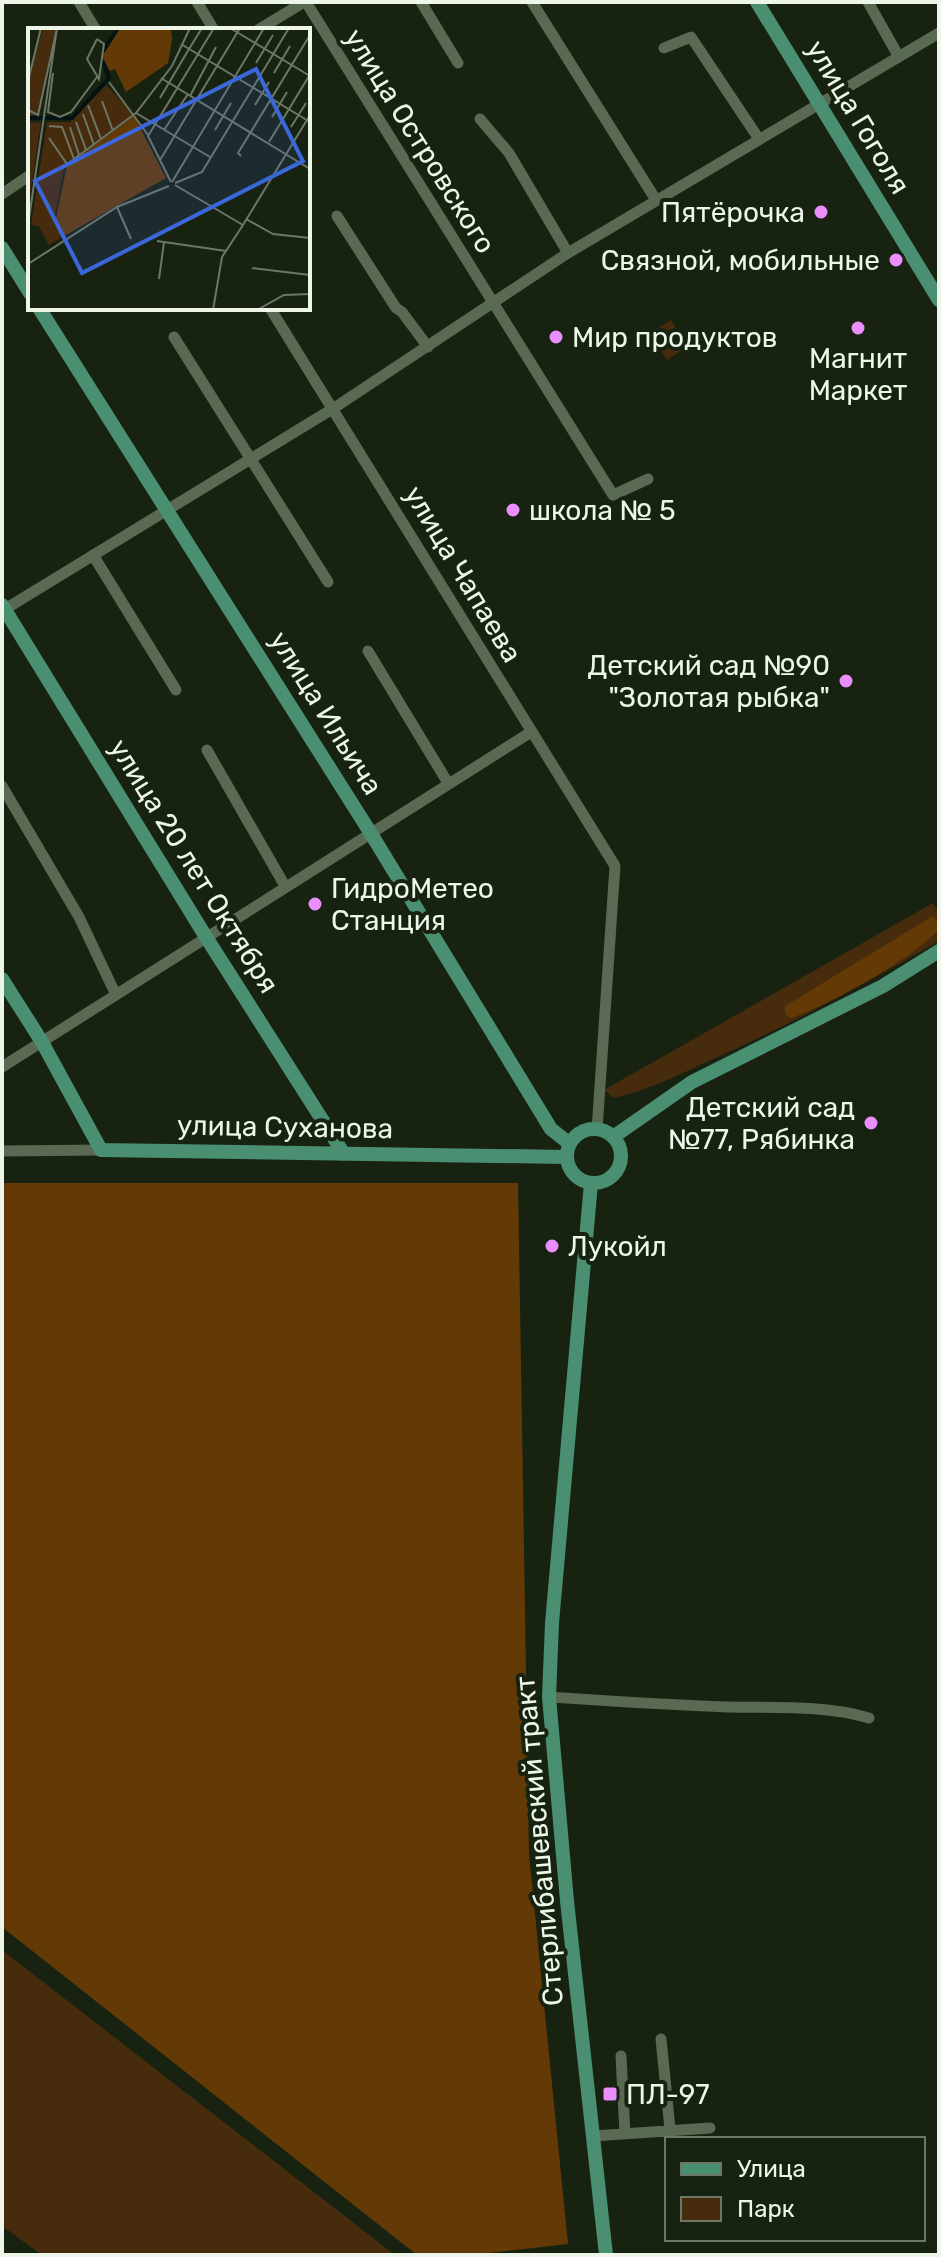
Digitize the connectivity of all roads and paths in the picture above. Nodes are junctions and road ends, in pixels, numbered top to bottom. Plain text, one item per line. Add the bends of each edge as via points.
1 (79, 2) edge
2 (197, 2) edge
3 (305, 2) edge
4 (421, 2) edge
5 (532, 2) edge
6 (757, 2) edge
7 (868, 2) edge
8 (95, 28) edge
9 (213, 28) edge
10 (261, 28) edge
11 (939, 33) edge
12 (664, 48) dead end
13 (899, 57) junction
14 (458, 63) dead end
15 (820, 104) junction
16 (480, 119) dead end
17 (759, 139) junction
18 (28, 176) edge
19 (2, 194) edge
20 (656, 200) junction
21 (337, 216) dead end
22 (2, 248) edge
23 (568, 253) junction
24 (28, 290) edge
25 (939, 300) edge
26 (493, 304) junction
27 (40, 310) edge
28 (271, 310) edge
29 (174, 337) dead end
30 (428, 347) junction
31 (334, 408) junction
32 (251, 459) junction
33 (648, 479) dead end
34 (166, 511) junction
35 (93, 555) junction
36 (328, 582) dead end
37 (3, 608) edge
38 (368, 651) dead end
39 (176, 690) dead end
40 (531, 732) junction
41 (207, 750) dead end
42 (448, 783) junction
43 (2, 786) edge
44 (370, 832) junction
45 (285, 886) junction
46 (206, 937) junction
47 (939, 951) edge
48 (2, 979) edge
49 (116, 995) junction
50 (42, 1042) junction
51 (2, 1067) edge
52 (597, 1130) junction
53 (613, 1137) junction
54 (101, 1150) junction
55 (2, 1151) edge
56 (568, 1151) junction
57 (344, 1154) junction
58 (591, 1183) junction
59 (549, 1697) junction
60 (869, 1718) dead end
61 (661, 2039) dead end
62 (621, 2056) dead end
63 (710, 2128) dead end
64 (625, 2134) junction
65 (671, 2135) edge
66 (593, 2136) junction
67 (606, 2255) edge

1 - 8 street
2 - 9 street
3 - 10 street
3 - 26 street, улица Островского
4 - 14 street
5 - 20 street
6 - 15 main road, улица Гоголя
7 - 13 street
11 - 13 street
12 - 17 street via 691,37
13 - 15 street
15 - 17 street
15 - 25 main road, улица Гоголя
16 - 23 street via 509,153
17 - 20 street
18 - 19 street
20 - 23 street
21 - 30 street via 396,308
22 - 24 main road
23 - 26 street
26 - 30 street
26 - 33 street, улица Островского via 613,495
27 - 34 main road, улица Ильича
28 - 31 street, улица Чапаева
29 - 32 street
30 - 31 street
31 - 32 street
31 - 40 street, улица Чапаева
32 - 34 street
32 - 36 street
34 - 35 street
34 - 44 main road, улица Ильича
35 - 37 street
35 - 39 street
37 - 46 main road, улица 20 лет Октября
38 - 42 street
40 - 42 street
40 - 52 street, улица Чапаева via 615,866
41 - 45 street
42 - 44 street
43 - 49 street via 79,917
44 - 45 street
44 - 56 main road, улица Ильича
45 - 46 street
46 - 49 street
46 - 57 main road, улица 20 лет Октября
47 - 53 main road via 883,986 692,1082
48 - 50 main road
49 - 50 street
50 - 51 street
50 - 54 main road
52 - 53 main road
52 - 56 main road via 580,1133
53 - 58 main road via 620,1153 617,1170 603,1182
54 - 55 street, улица Суханова
54 - 57 main road, улица Суханова
56 - 57 main road, улица Суханова
56 - 58 main road via 572,1172
58 - 59 main road, Стерлибашевский тракт
59 - 60 street via 787,1708
59 - 66 main road, Стерлибашевский тракт
61 - 65 street
62 - 64 street
63 - 65 street
64 - 65 street
64 - 66 street
66 - 67 main road, Стерлибашевский тракт

